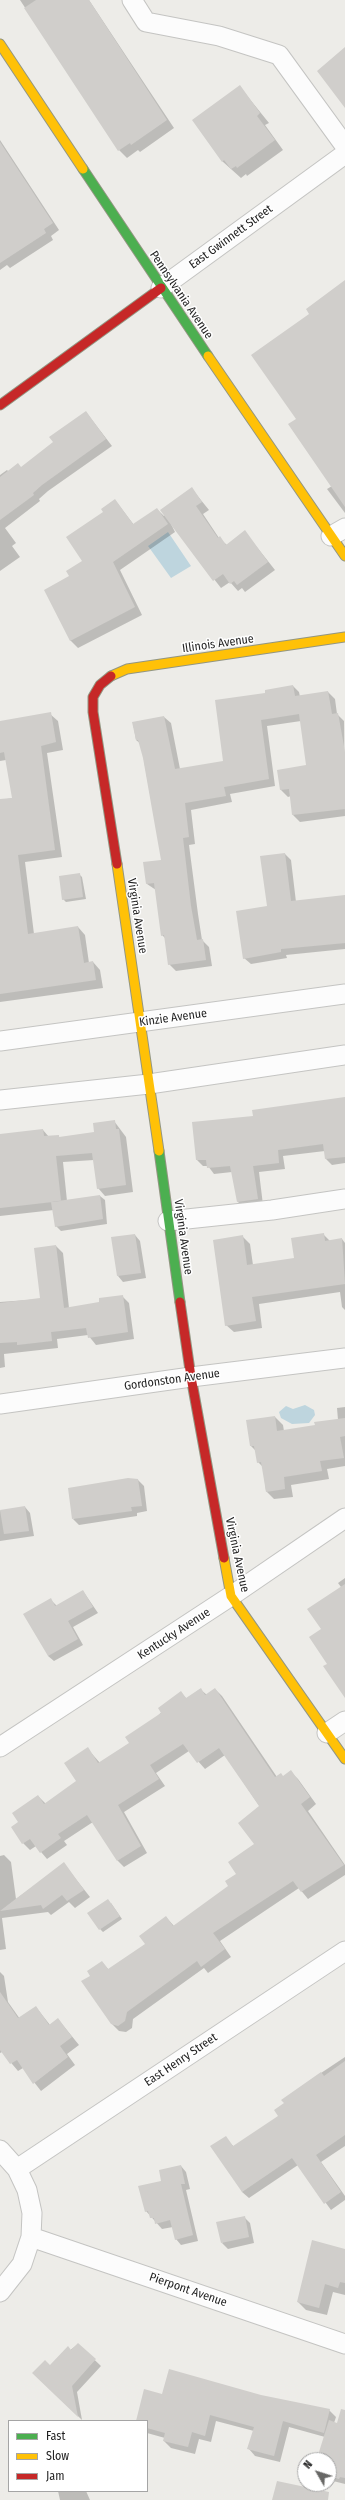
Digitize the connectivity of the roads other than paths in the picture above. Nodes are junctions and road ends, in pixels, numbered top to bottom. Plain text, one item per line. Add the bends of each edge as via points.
1 (132, 0) edge
2 (0, 44) edge
3 (345, 146) edge
4 (345, 154) edge
5 (161, 288) junction
6 (0, 404) edge
7 (338, 532) edge
8 (345, 556) edge
9 (345, 638) edge
10 (100, 685) joint
11 (345, 994) edge
12 (140, 1023) junction
13 (0, 1041) edge
14 (345, 1055) edge
15 (149, 1084) junction
16 (0, 1100) edge
17 (345, 1199) edge
18 (168, 1222) junction
19 (345, 1358) edge
20 (191, 1377) junction
21 (0, 1404) edge
22 (345, 1518) edge
23 (231, 1596) junction
24 (345, 1721) edge
25 (327, 1733) junction
26 (0, 1747) edge
27 (345, 1759) edge
28 (345, 1951) edge
29 (0, 2150) edge
30 (17, 2169) junction
31 (31, 2237) junction
32 (0, 2292) edge
33 (345, 2344) edge

1 - 3 street via 146,22 219,36 279,55
2 - 5 street, Pennsylvania Avenue
4 - 5 street, East Gwinnett Street
5 - 6 street, East Gwinnett Street
5 - 7 street, Pennsylvania Avenue
7 - 8 street, Pennsylvania Avenue
9 - 10 street, Illinois Avenue via 128,669 113,674
10 - 12 street, Virginia Avenue via 93,698 93,712
11 - 12 street, Kinzie Avenue
12 - 13 street, Kinzie Avenue
12 - 15 street, Virginia Avenue
14 - 15 street
15 - 16 street
15 - 18 street, Virginia Avenue
17 - 18 street
18 - 20 street, Virginia Avenue
19 - 20 street, Gordonston Avenue
20 - 21 street, Gordonston Avenue
20 - 23 street, Virginia Avenue
22 - 23 street, Kentucky Avenue
23 - 25 street, Virginia Avenue
23 - 26 street, Kentucky Avenue
24 - 25 street
25 - 27 street, Virginia Avenue
28 - 30 street, East Henry Street
29 - 30 street
30 - 31 street via 27,2190 32,2213
31 - 32 street via 22,2264
31 - 33 street, Pierpont Avenue

